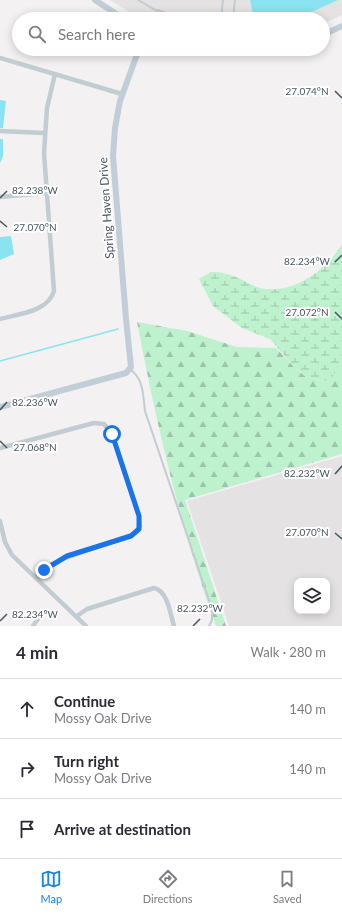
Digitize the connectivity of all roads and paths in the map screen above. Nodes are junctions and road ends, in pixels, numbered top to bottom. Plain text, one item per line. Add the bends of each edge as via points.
1 (95, 0) edge
2 (138, 0) edge
3 (223, 0) edge
4 (235, 0) edge
5 (157, 11) joint
6 (113, 12) edge
7 (160, 12) edge
8 (222, 12) edge
9 (234, 12) edge
10 (342, 26) edge
11 (330, 32) edge
12 (136, 56) edge
13 (0, 58) edge
14 (55, 74) junction
15 (122, 94) junction
16 (0, 131) edge
17 (44, 133) junction
18 (46, 193) junction
19 (0, 197) edge
20 (0, 318) edge
21 (130, 369) junction
22 (0, 407) edge
23 (0, 448) edge
24 (0, 521) edge
25 (1, 533) edge
26 (36, 578) junction
27 (77, 616) junction
28 (38, 619) dead end
29 (33, 626) edge
30 (86, 626) edge
31 (174, 626) edge
32 (209, 626) edge

1 - 6 street
2 - 5 lane
3 - 8 lane
4 - 9 lane
5 - 7 lane
10 - 11 street
12 - 15 street, Spring Haven Drive
13 - 14 street
14 - 15 street
14 - 17 street
15 - 21 street, Spring Haven Drive via 114,128 113,156 126,319 132,361
16 - 17 street
17 - 18 street
18 - 19 street
18 - 20 street via 54,286 52,296 42,307
21 - 22 street
21 - 32 lane via 138,375 142,384 145,411 212,609
23 - 26 street via 94,423 104,424 112,434 139,516 140,526 134,534 62,559 48,566
24 - 25 street
25 - 26 street via 12,556
26 - 27 street
27 - 30 street
27 - 31 street via 89,608 154,588 159,589 164,595
28 - 29 street

